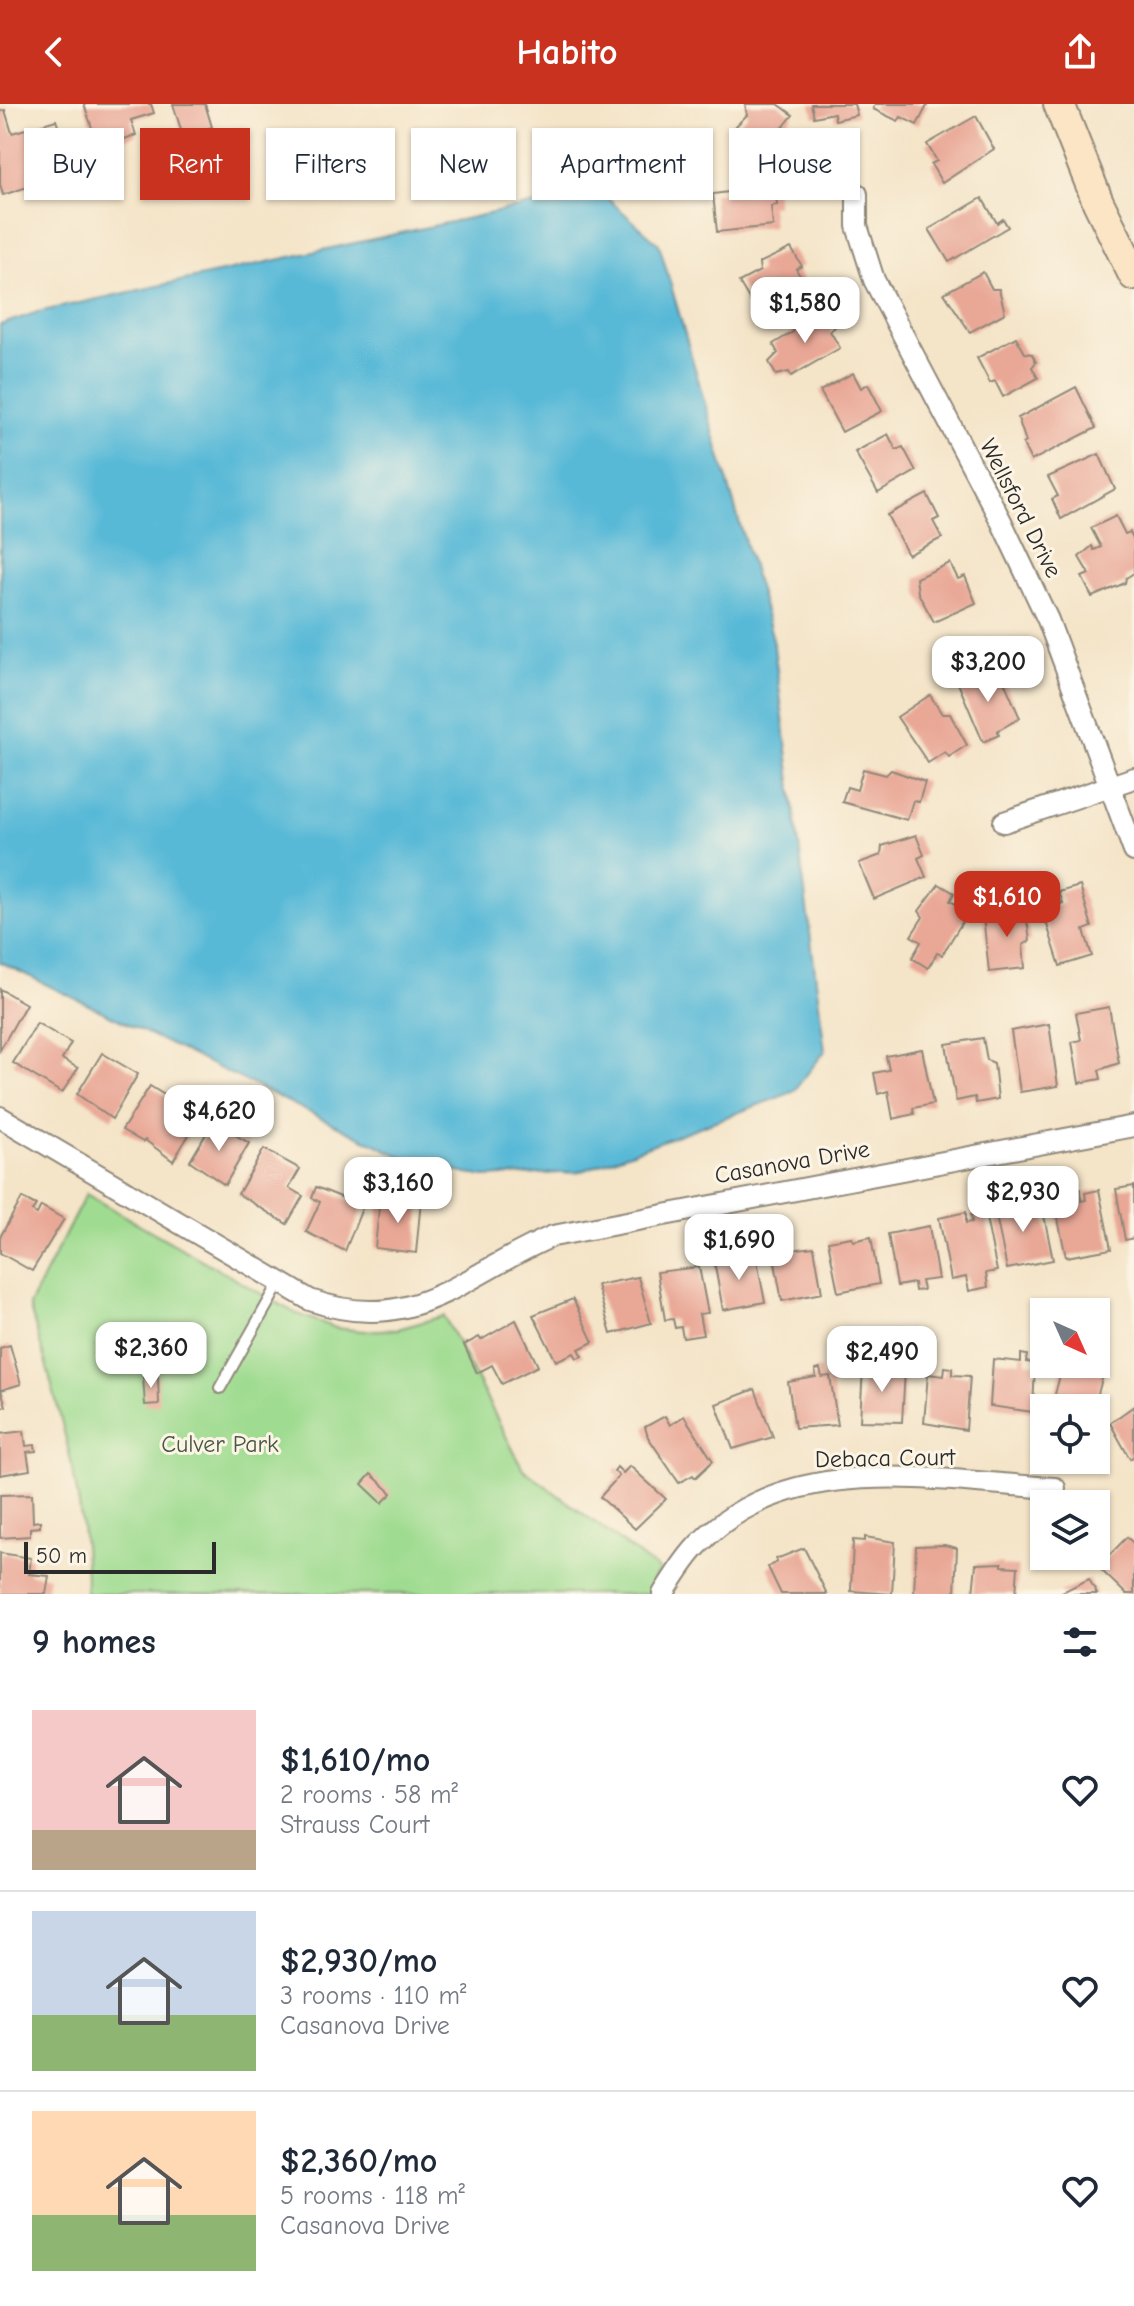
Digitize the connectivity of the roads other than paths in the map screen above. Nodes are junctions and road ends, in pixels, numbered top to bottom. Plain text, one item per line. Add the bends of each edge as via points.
1 (1059, 104) edge
2 (857, 200) edge
3 (1134, 275) edge
4 (1134, 778) edge
5 (1109, 786) junction
6 (1004, 822) dead end
7 (1134, 851) edge
8 (0, 1117) edge
9 (1134, 1126) edge
10 (280, 1282) junction
11 (220, 1388) dead end
12 (1055, 1488) dead end
13 (663, 1594) edge

1 - 3 main road
2 - 5 street, Wellsford Drive via 857,226 874,280 1048,620
4 - 5 street
5 - 6 street
5 - 7 street, Wellsford Drive
8 - 10 street, Casanova Drive
9 - 10 street, Casanova Drive via 553,1236 514,1252 461,1285 395,1311 338,1310
10 - 11 lane
12 - 13 street, Debaca Court via 900,1479 826,1481 791,1488 728,1519 687,1558

